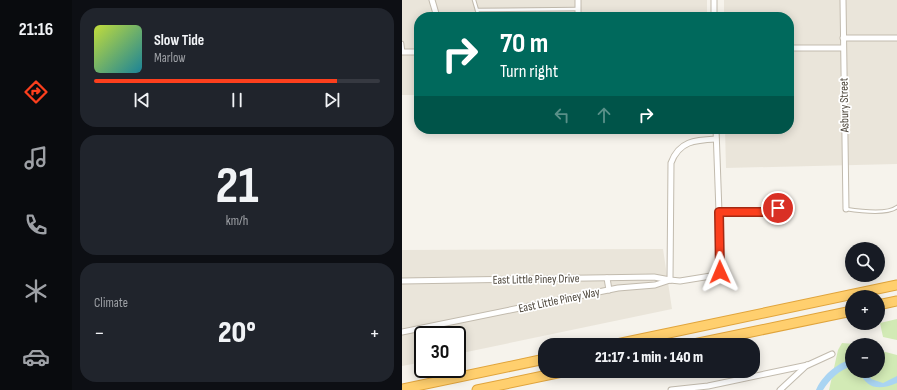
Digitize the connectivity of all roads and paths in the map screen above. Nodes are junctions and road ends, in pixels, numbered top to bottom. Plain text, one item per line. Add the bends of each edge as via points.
1 (432, 0) edge
2 (474, 0) edge
3 (578, 0) edge
4 (714, 0) edge
5 (843, 0) edge
6 (578, 8) junction
7 (477, 10) joint
8 (436, 12) edge
9 (578, 12) edge
10 (714, 12) edge
11 (843, 38) junction
12 (897, 38) edge
13 (402, 43) edge
14 (794, 48) edge
15 (843, 48) junction
16 (403, 52) edge
17 (414, 52) edge
18 (716, 134) edge
19 (716, 139) junction
20 (897, 207) edge
21 (778, 208) dead end
22 (846, 209) joint
23 (719, 212) junction
24 (607, 278) junction
25 (670, 280) junction
26 (402, 281) edge
27 (897, 285) edge
28 (609, 290) junction
29 (897, 301) edge
30 (885, 304) edge
31 (845, 312) edge
32 (402, 332) edge
33 (645, 338) edge
34 (723, 338) edge
35 (832, 354) dead end
36 (538, 360) edge
37 (808, 365) junction
38 (538, 377) edge
39 (402, 389) edge
40 (477, 390) edge
41 (671, 390) edge
42 (780, 390) edge

1 - 8 street
2 - 7 lane
3 - 6 street
4 - 10 street
5 - 11 street, Asbury Street
6 - 7 lane
6 - 9 street
11 - 12 street
11 - 15 street, Asbury Street
13 - 16 lane
14 - 15 street
15 - 22 street, Asbury Street
16 - 17 street
18 - 19 street
19 - 23 street
19 - 25 street via 687,142 676,152 671,163
20 - 22 lane via 892,210
21 - 23 lane via 767,212
23 - 25 street, East Little Piney Way via 720,272 717,275 680,281
24 - 25 street, East Little Piney Drive via 654,277
24 - 26 street, East Little Piney Drive
24 - 28 street
25 - 28 street, East Little Piney Way
27 - 33 highway
28 - 32 street, East Little Piney Way
29 - 30 highway
31 - 34 highway
35 - 37 street
36 - 39 highway
37 - 41 street via 708,386
37 - 42 street
38 - 40 highway

